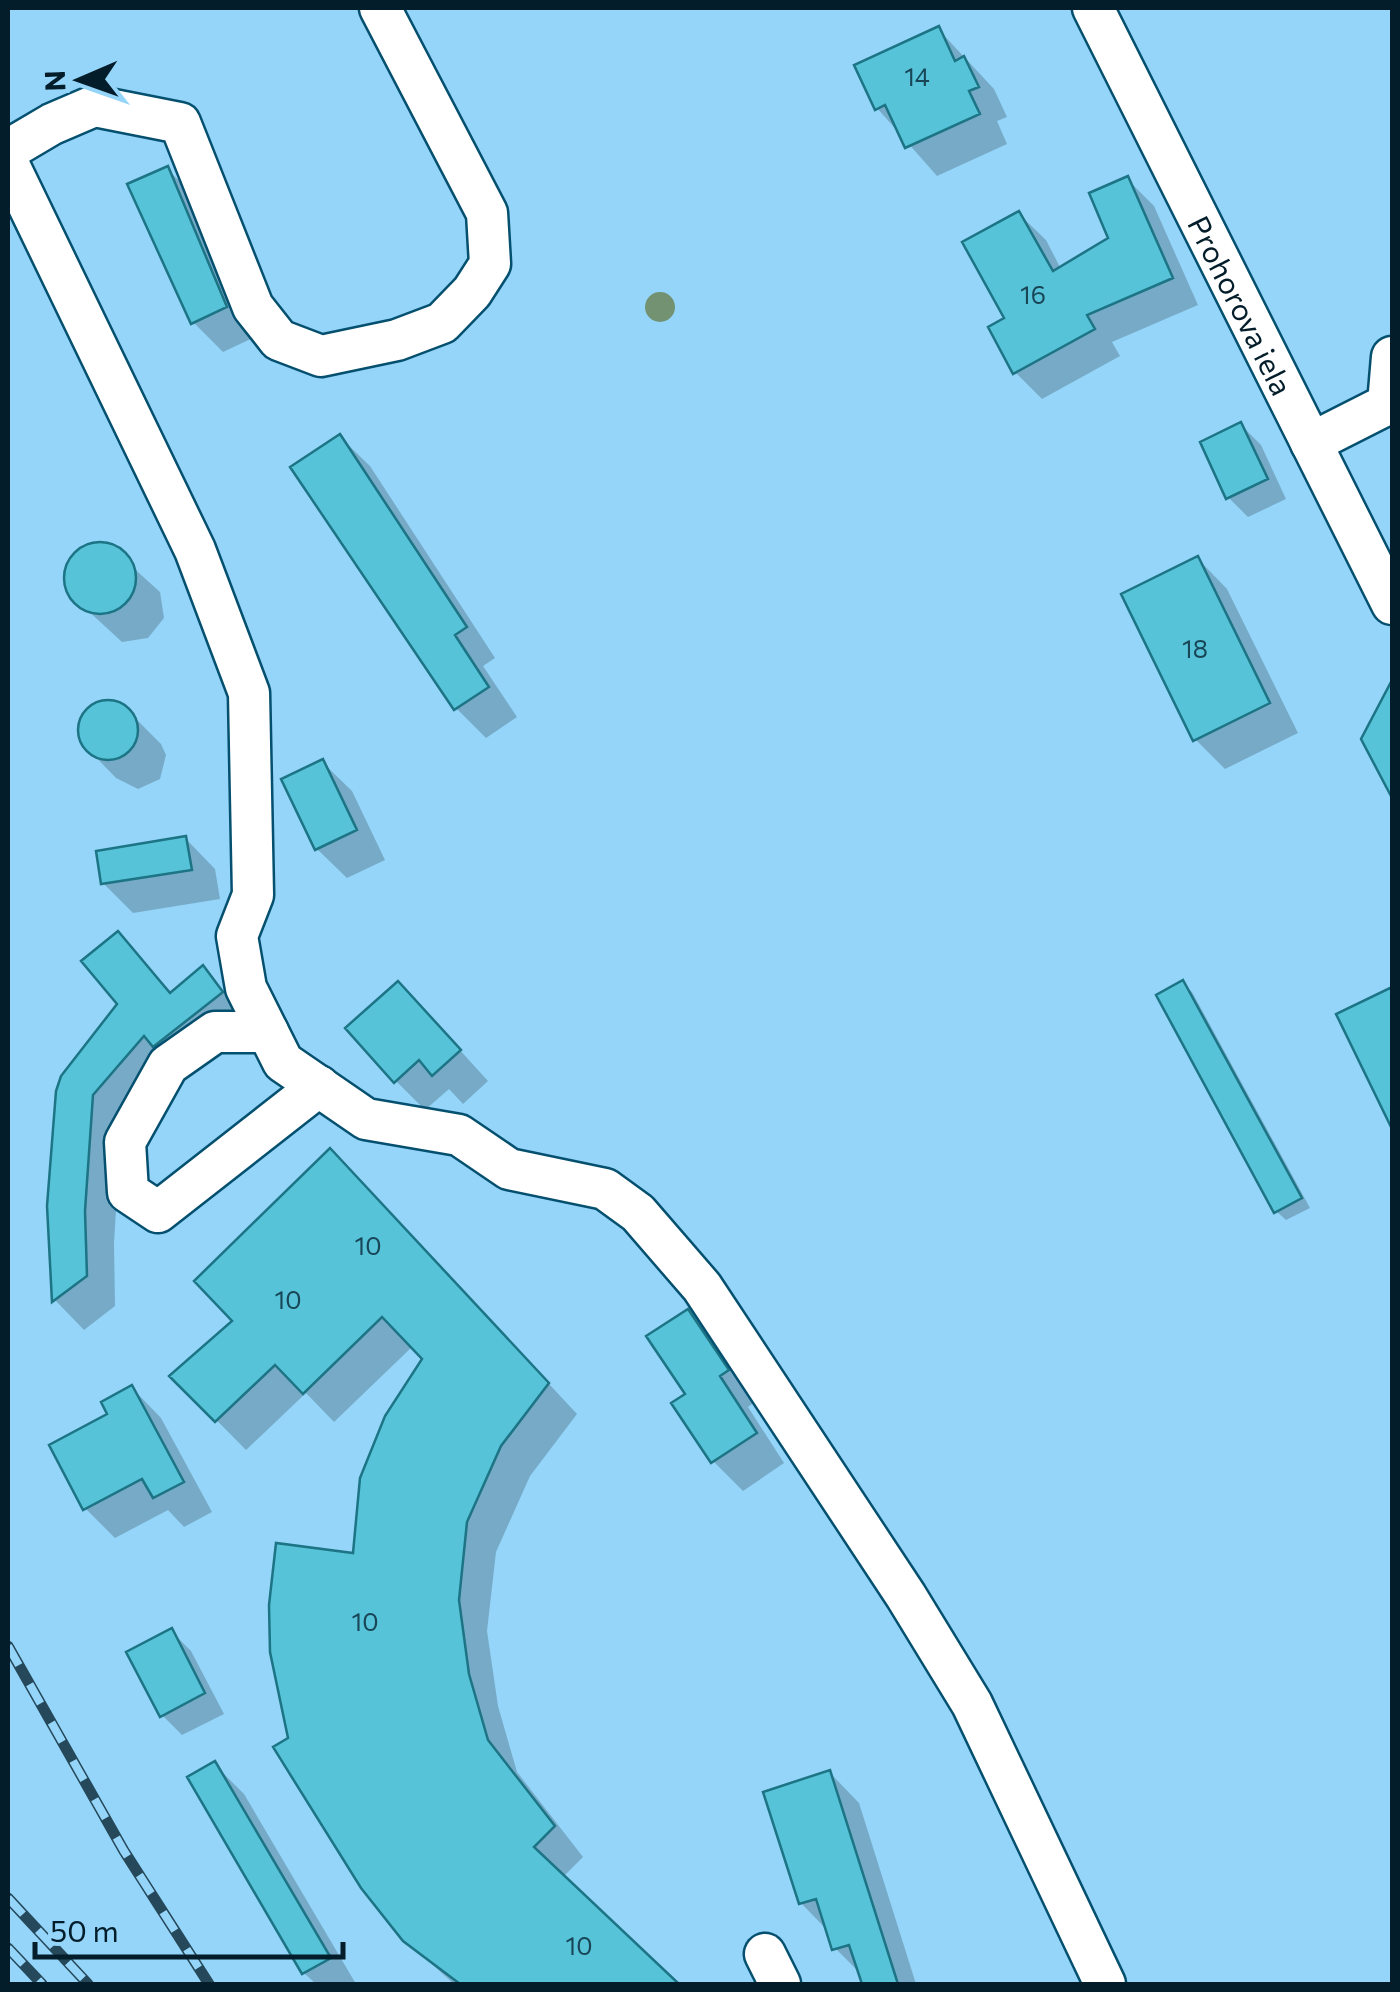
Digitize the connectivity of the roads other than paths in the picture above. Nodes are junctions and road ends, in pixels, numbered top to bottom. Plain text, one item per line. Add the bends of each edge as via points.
1 (380, 8) edge
2 (1093, 8) edge
3 (8, 150) edge
4 (8, 163) edge
5 (1392, 357) edge
6 (1390, 402) edge
7 (1311, 443) junction
8 (1392, 604) edge
9 (268, 1032) junction
10 (319, 1086) junction
11 (1106, 1984) edge

1 - 3 street via 487,212 490,264 442,323 321,356 279,340 253,307 180,123 94,106
2 - 7 street, Prohorova iela
4 - 9 street via 195,550 249,693 253,895 237,936 246,988
5 - 6 street
6 - 7 street
7 - 8 street, Prohorova iela
9 - 10 street via 284,1062
9 - 10 street via 215,1032 168,1064 125,1142 128,1192 158,1212
10 - 11 street via 366,1119 459,1135 509,1168 605,1189 638,1213 702,1287 925,1626 972,1704

